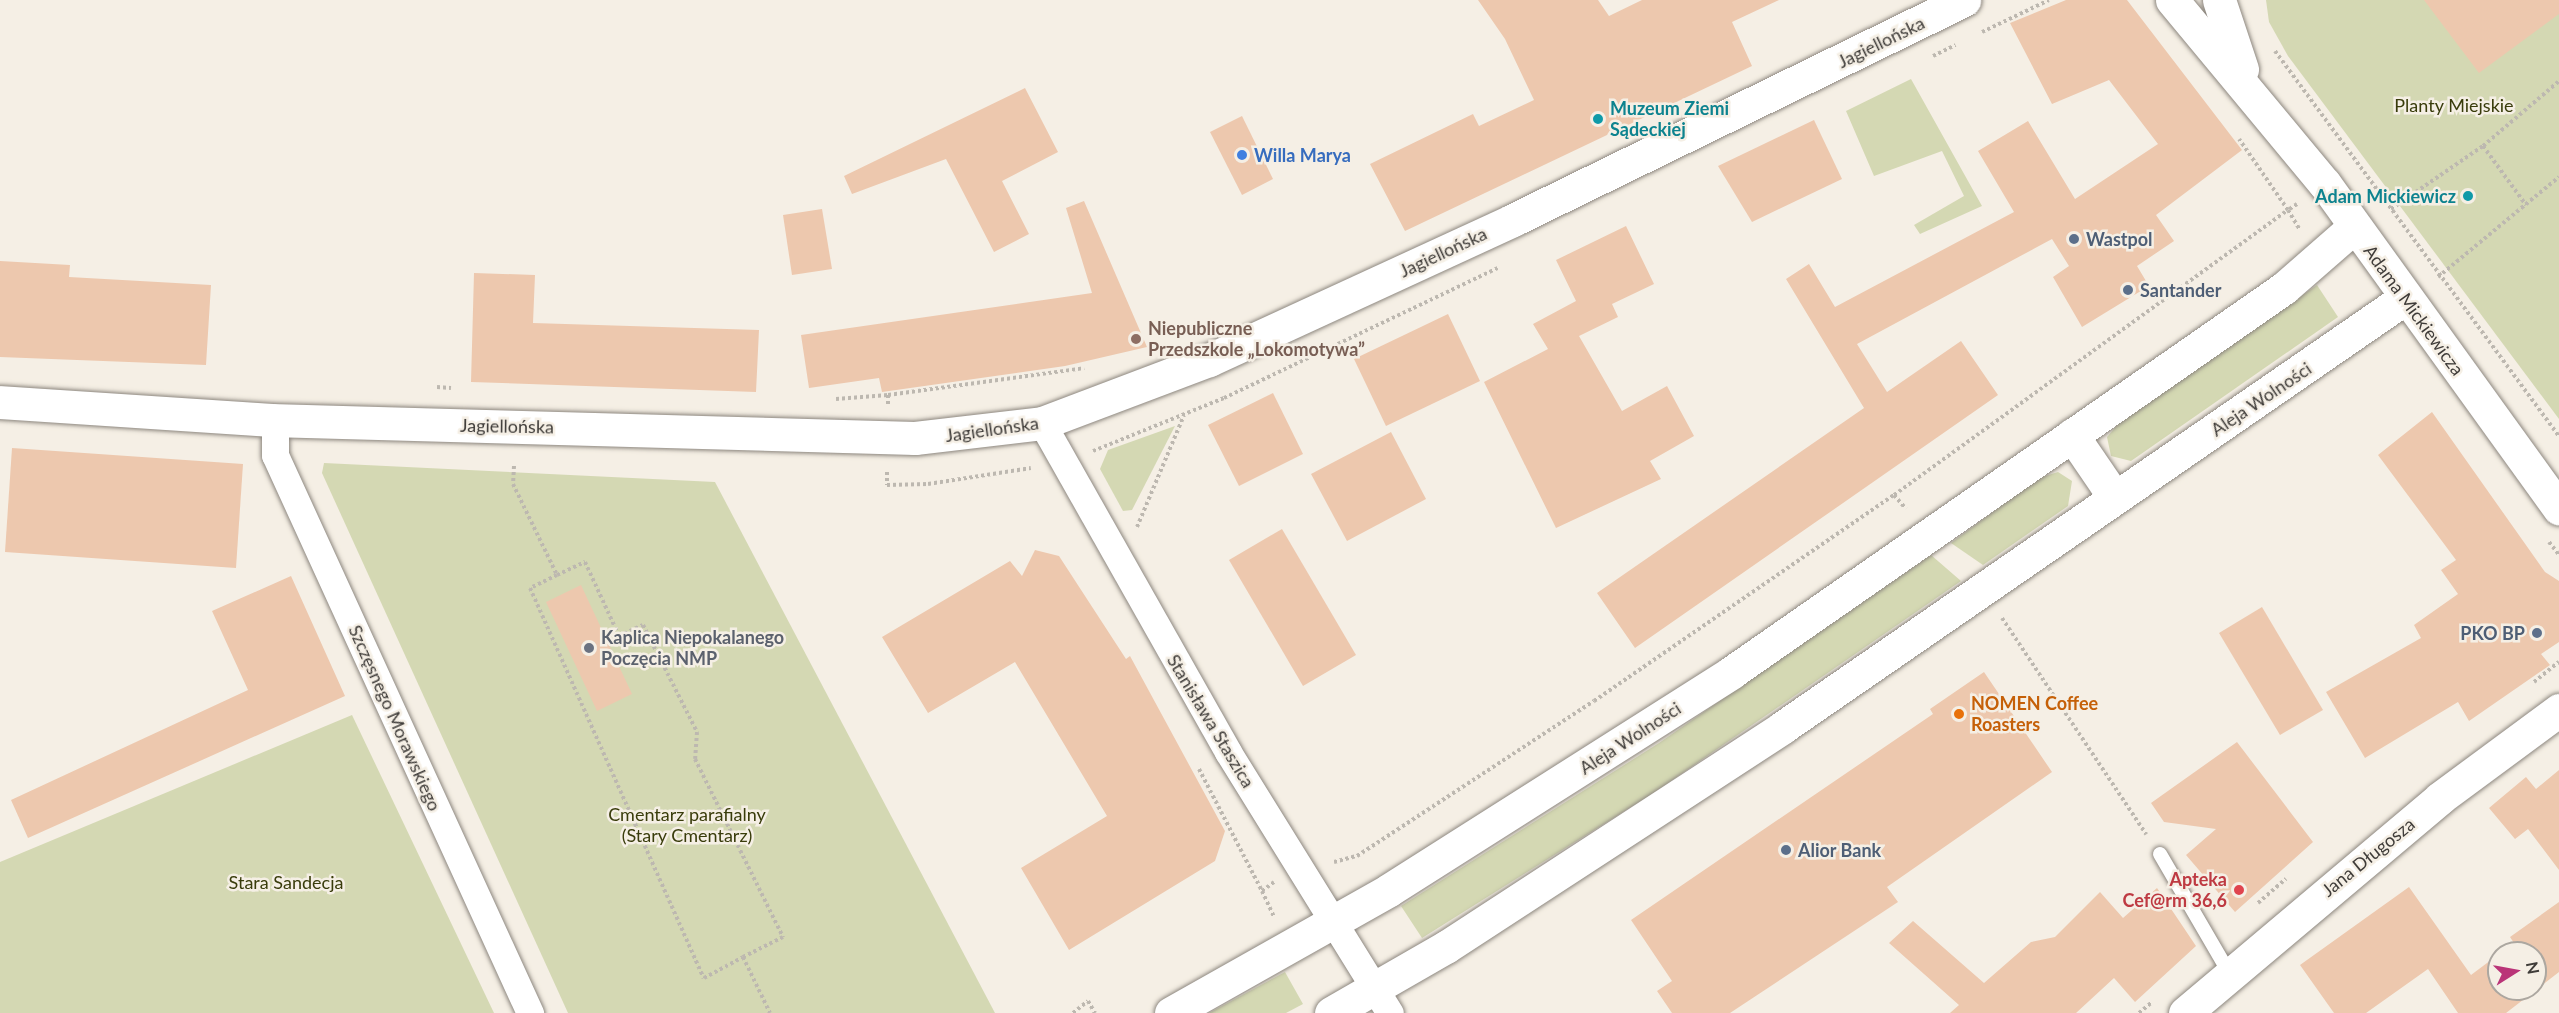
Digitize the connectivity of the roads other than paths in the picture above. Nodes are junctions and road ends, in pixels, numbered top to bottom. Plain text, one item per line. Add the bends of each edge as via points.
1 (1964, 0) edge
2 (2172, 0) edge
3 (2219, 0) edge
4 (2267, 113) junction
5 (2354, 226) junction
6 (2405, 298) junction
7 (0, 402) edge
8 (275, 420) junction
9 (1042, 423) junction
10 (2072, 435) junction
11 (2115, 498) junction
12 (2559, 509) edge
13 (2559, 710) edge
14 (2160, 854) road end
15 (1336, 922) junction
16 (2228, 971) junction
17 (1382, 1001) edge
18 (530, 1013) edge
19 (1171, 1013) edge
20 (1331, 1013) edge
21 (2185, 1013) edge

1 - 9 street, Jagiellońska via 1231,350
2 - 4 street, Adama Mickiewicza
3 - 4 street, Adama Mickiewicza via 2230,45
4 - 5 street, Adama Mickiewicza
5 - 6 street, Adama Mickiewicza
5 - 10 street, Aleja Wolności via 2284,288
6 - 11 street, Aleja Wolności
6 - 12 street, Adama Mickiewicza
7 - 8 street, Jagiellońska
8 - 9 street, Jagiellońska via 887,436
8 - 18 street, Szczęsnego Morawskiego via 275,455
9 - 15 street, Stanisława Staszica via 1072,461 1228,752
10 - 11 street
10 - 15 street, Aleja Wolności via 1723,679
11 - 17 street, Aleja Wolności via 1984,590 1446,947
13 - 16 street, Jana Długosza
14 - 16 lane
15 - 17 street, Stanisława Staszica
15 - 19 street, Aleja Wolności
16 - 21 street, Jana Długosza
17 - 20 street, Aleja Wolności

